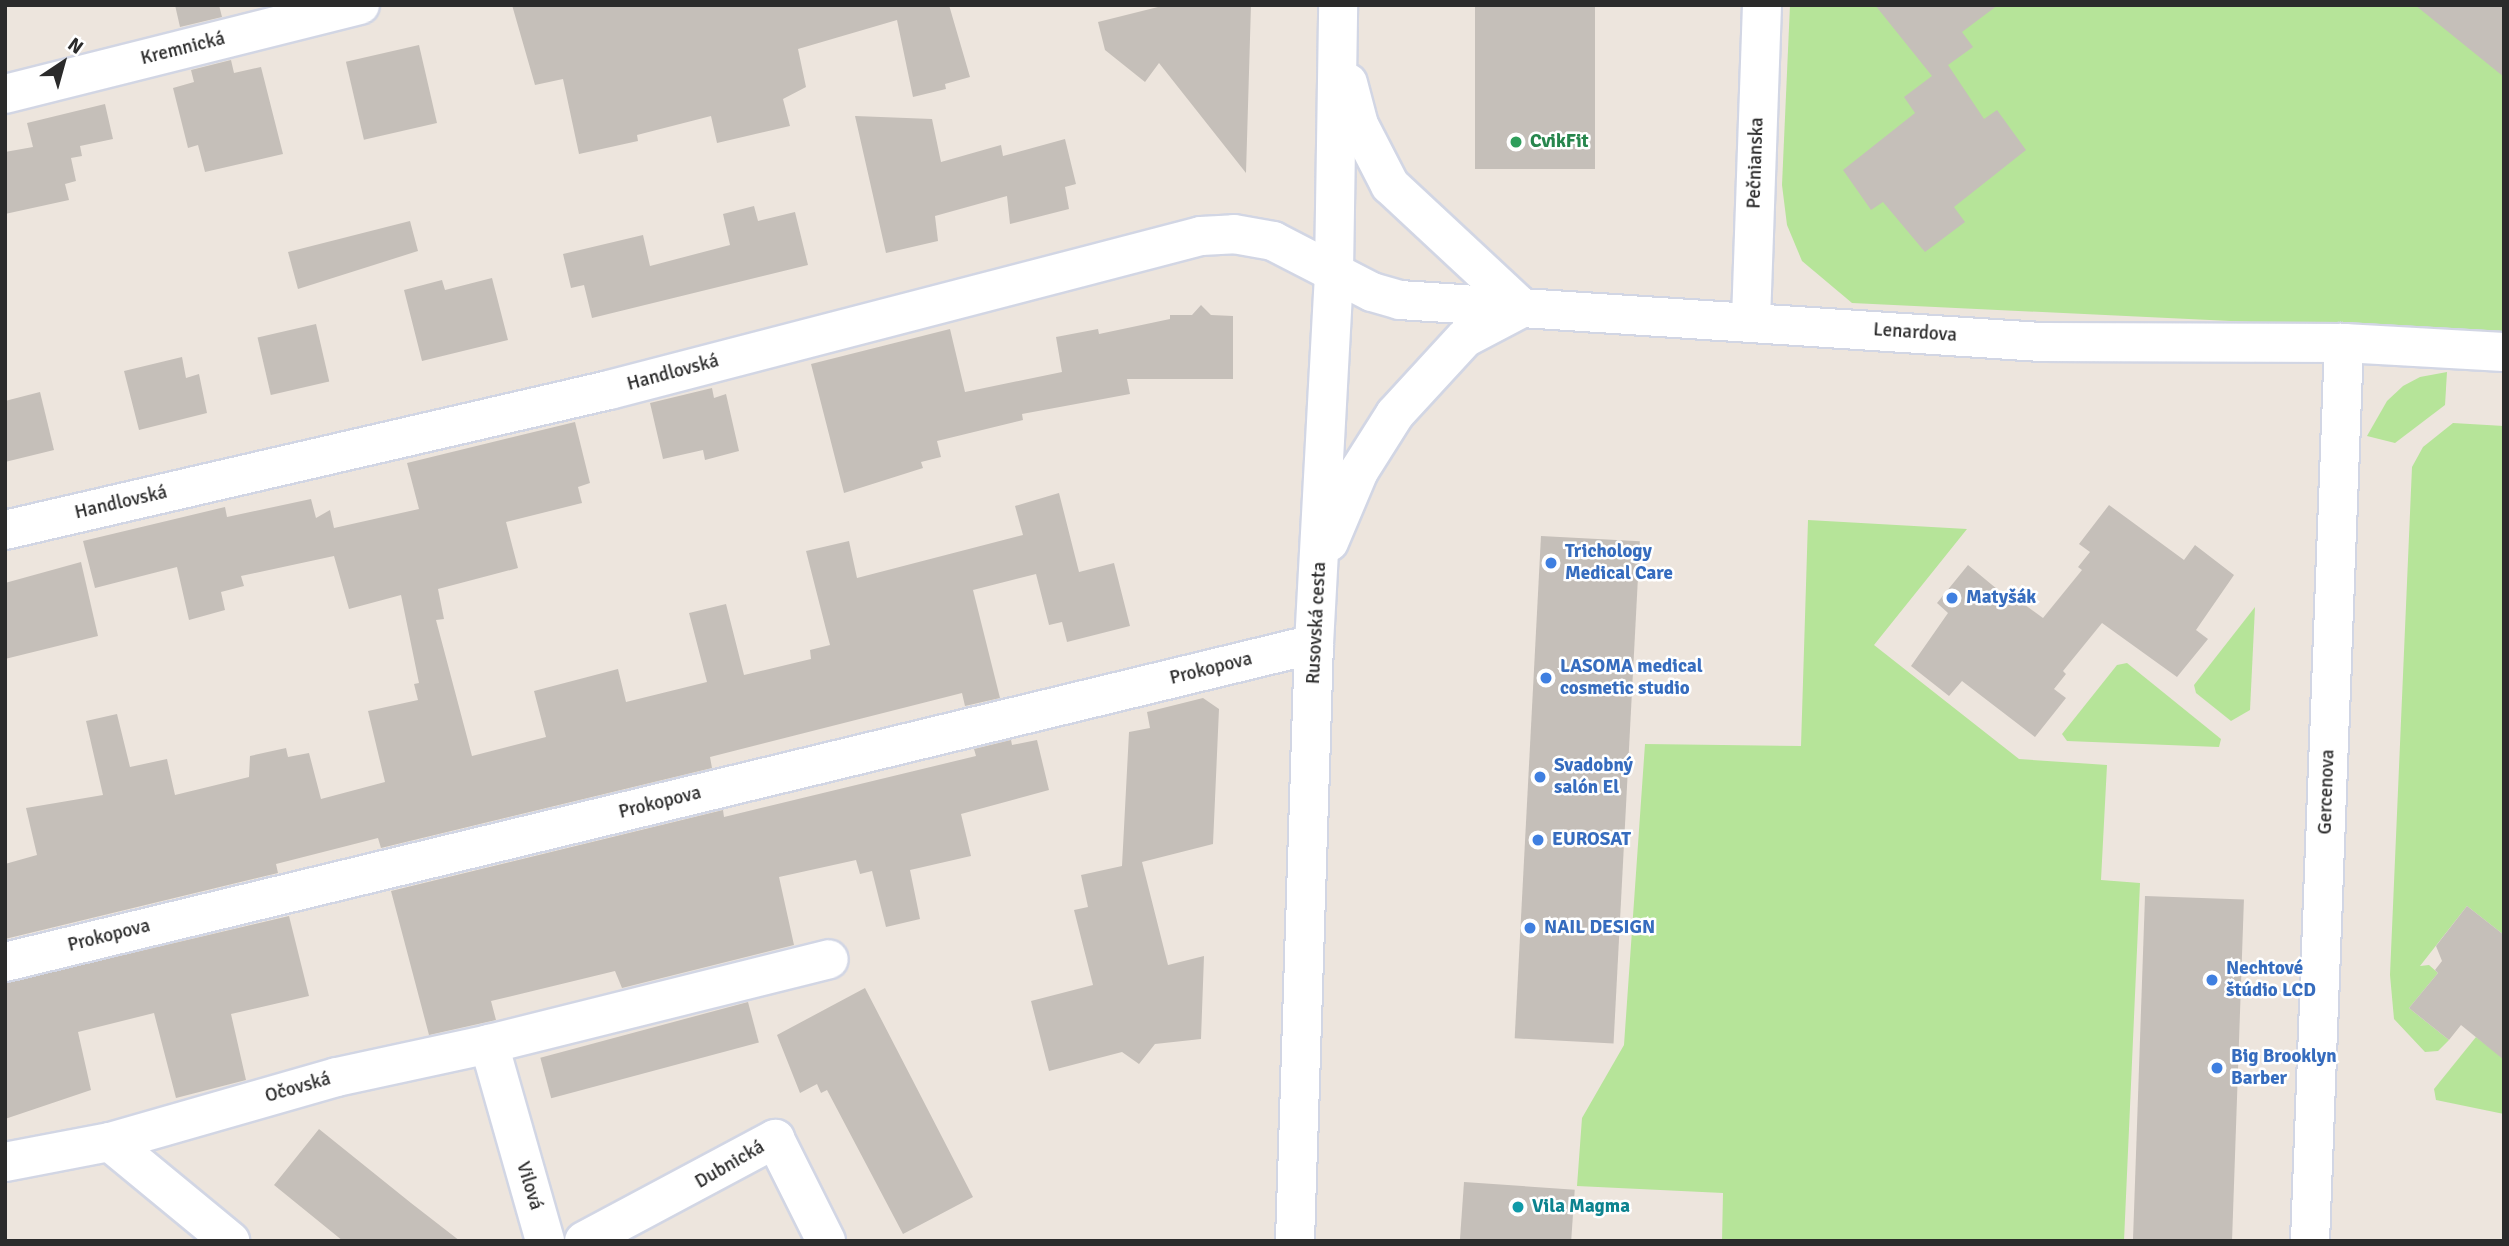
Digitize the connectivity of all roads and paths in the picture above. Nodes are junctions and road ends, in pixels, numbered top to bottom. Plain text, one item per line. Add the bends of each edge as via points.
1 (360, 5) edge
2 (1762, 5) edge
3 (1337, 22) edge
4 (5, 94) edge
5 (1334, 272) junction
6 (1522, 308) junction
7 (1751, 320) junction
8 (2344, 343) junction
9 (2504, 352) edge
10 (5, 530) edge
11 (1320, 565) junction
12 (1314, 644) junction
13 (829, 959) dead end
14 (5, 962) edge
15 (489, 1044) junction
16 (110, 1142) junction
17 (5, 1162) edge
18 (230, 1241) edge
19 (545, 1241) edge
20 (584, 1241) edge
21 (826, 1241) edge
22 (1295, 1241) edge
23 (2310, 1241) edge

1 - 4 street, Kremnická
2 - 7 street, Pečnianska
3 - 5 street, Rusovská cesta
3 - 6 street via 1359,125 1390,185
5 - 6 street, Lenardova via 1372,292 1400,300
5 - 10 street, Handlovská via 1273,241 1234,234 1201,236 609,390
5 - 11 street, Rusovská cesta
6 - 7 street, Lenardova
6 - 11 street via 1465,338 1395,414 1359,471
7 - 8 street, Lenardova via 2041,342
8 - 9 street, Lenardova
8 - 23 street, Gercenova
11 - 12 street, Rusovská cesta
12 - 14 street, Prokopova
12 - 22 street, Rusovská cesta
13 - 15 street, Očovská
15 - 16 street, Očovská via 337,1077
15 - 19 street, Vilová
16 - 17 street, Očovská
16 - 18 street
20 - 21 street, Dubnická via 775,1139

